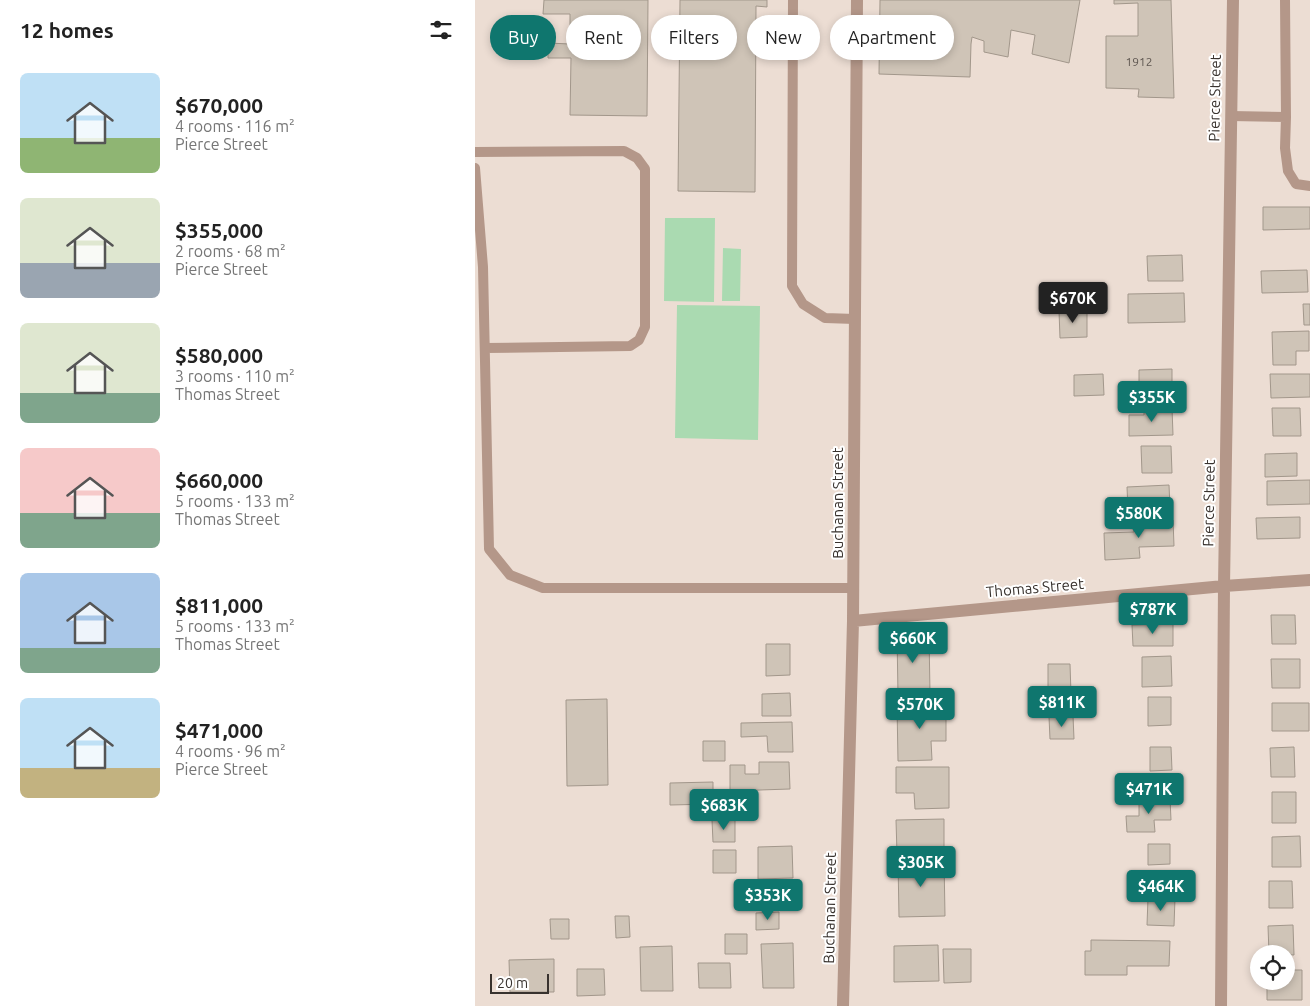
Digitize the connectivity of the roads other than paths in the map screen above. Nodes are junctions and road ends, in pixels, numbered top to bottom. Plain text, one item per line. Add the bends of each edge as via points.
1 (793, 0) edge
2 (857, 0) edge
3 (1233, 0) edge
4 (1285, 0) edge
5 (1231, 116) junction
6 (1286, 117) junction
7 (475, 152) edge
8 (475, 168) edge
9 (1310, 186) edge
10 (479, 267) edge
11 (855, 319) junction
12 (485, 348) junction
13 (1310, 580) edge
14 (1224, 586) junction
15 (853, 588) junction
16 (853, 621) junction
17 (843, 1006) edge
18 (1221, 1006) edge

1 - 11 lane via 792,286 803,304 825,318
2 - 11 street, Buchanan Street
3 - 5 street, Pierce Street
4 - 6 lane
5 - 6 lane
5 - 14 street, Pierce Street
6 - 9 lane via 1288,171 1296,184
7 - 12 lane via 624,151 637,158 645,169 645,327 639,340 630,346
8 - 10 lane
10 - 12 lane
11 - 15 street, Buchanan Street
12 - 15 lane via 489,549 510,574 543,588
13 - 14 street, Thomas Street
14 - 16 street, Thomas Street
14 - 18 street, Pierce Street
15 - 16 street, Buchanan Street
16 - 17 street, Buchanan Street

